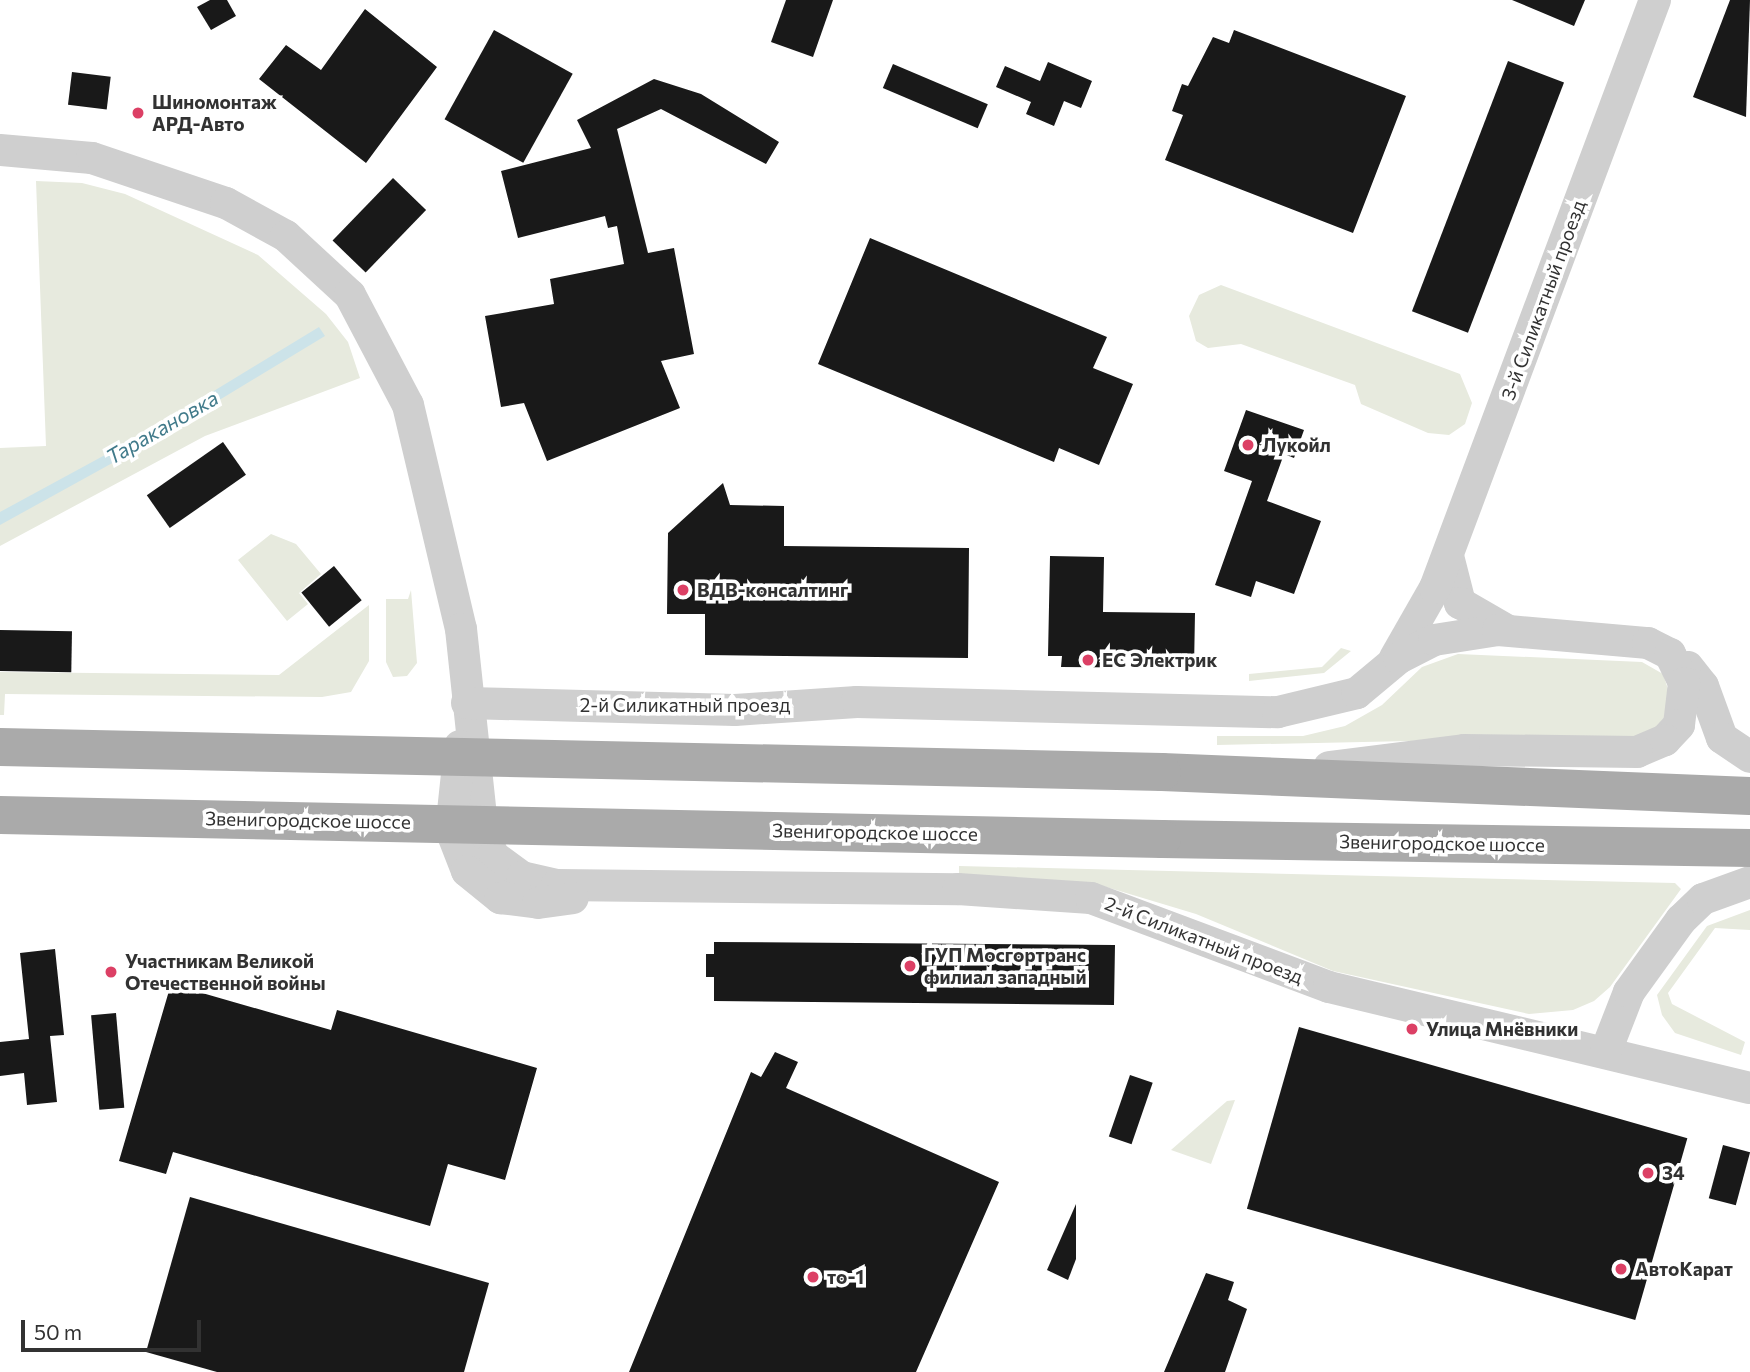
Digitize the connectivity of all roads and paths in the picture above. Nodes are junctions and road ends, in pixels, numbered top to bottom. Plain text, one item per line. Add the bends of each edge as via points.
1 (1655, 0) edge
2 (0, 150) edge
3 (1449, 548) junction
4 (1430, 600) joint
5 (1513, 631) junction
6 (1670, 654) junction
7 (1386, 669) junction
8 (467, 704) junction
9 (0, 747) edge
10 (1750, 757) edge
11 (1217, 775) junction
12 (1750, 796) edge
13 (0, 815) edge
14 (1750, 848) edge
15 (1750, 882) edge
16 (1605, 1051) junction
17 (1750, 1088) edge

1 - 3 street, 3-й Силикатный проезд
2 - 8 street, 2-й Силикатный проезд via 93,158 226,203 286,236 350,295 408,405 457,610
3 - 4 street, 3-й Силикатный проезд
3 - 5 street via 1448,572 1460,603 1483,621
4 - 7 street, 2-й Силикатный проезд
5 - 6 street, 2-й Силикатный проезд via 1636,641
5 - 7 street, 2-й Силикатный проезд via 1452,634 1415,648
6 - 10 street via 1698,678 1722,738
6 - 11 street via 1686,690 1679,725 1657,745 1625,754 1464,750 1310,770
7 - 8 street, 2-й Силикатный проезд via 1357,693 1335,702 1278,712 879,702 735,709
8 - 16 street, 2-й Силикатный проезд via 451,830 457,855 474,880 500,898 538,903 646,886 945,888 1091,898 1329,986
9 - 11 main road, bridge
11 - 12 main road
13 - 14 main road, Звенигородское шоссе, bridge
15 - 16 street via 1703,899 1681,920 1629,992
16 - 17 street, 2-й Силикатный проезд

